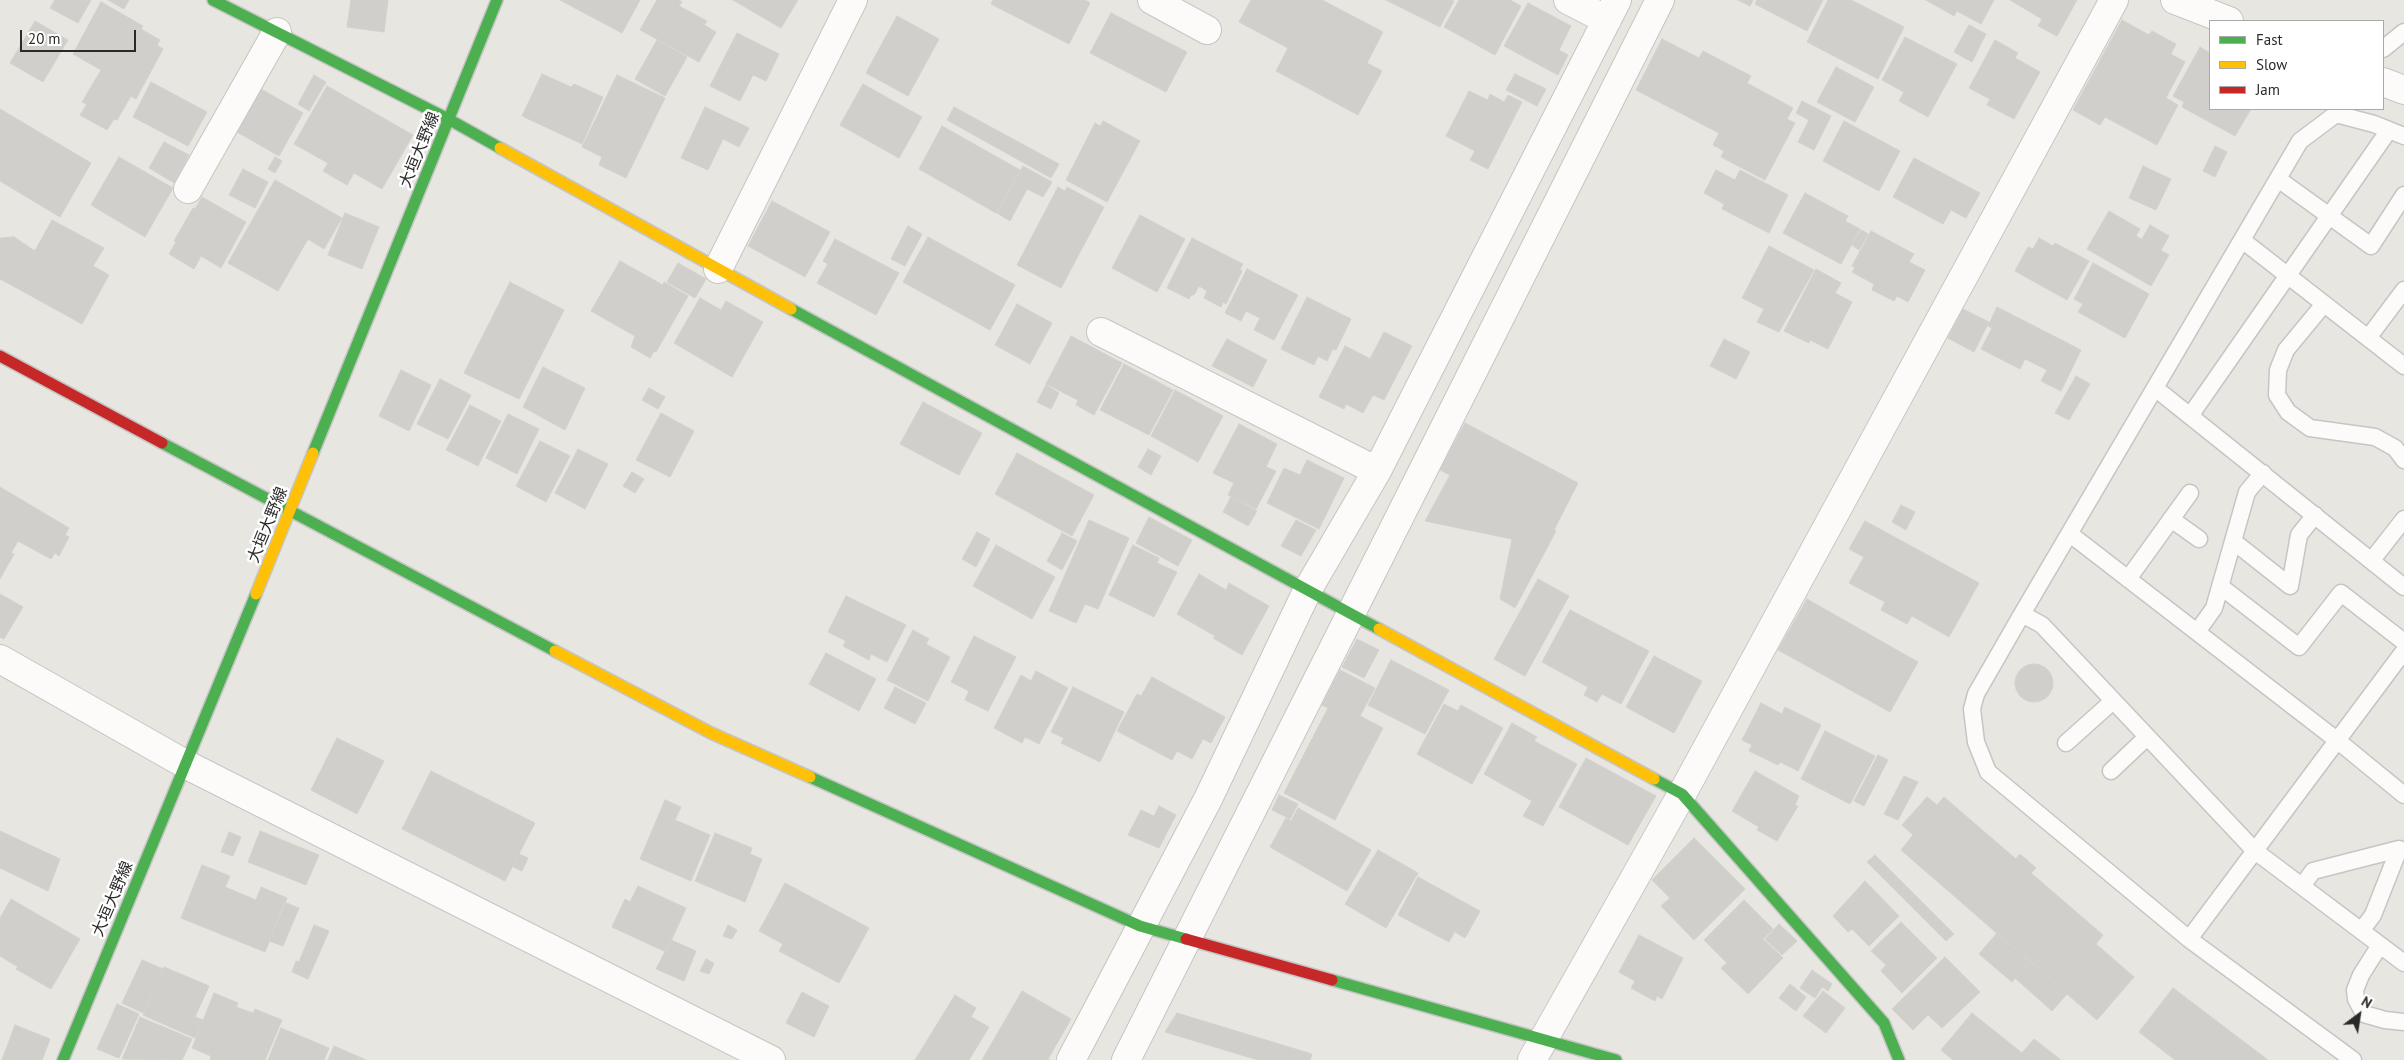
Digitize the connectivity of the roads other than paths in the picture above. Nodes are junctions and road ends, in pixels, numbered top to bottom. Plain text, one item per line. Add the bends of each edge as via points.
1 (213, 0) edge
2 (497, 0) edge
3 (853, 0) edge
4 (1152, 0) edge
5 (1568, 0) edge
6 (1660, 0) edge
7 (2114, 0) edge
8 (2175, 0) edge
9 (1612, 10) edge
10 (2226, 20) edge
11 (1207, 30) dead end
12 (277, 32) junction
13 (2404, 32) edge
14 (2384, 48) edge
15 (2384, 82) edge
16 (2404, 90) edge
17 (450, 120) junction
18 (2396, 133) edge
19 (2278, 179) junction
20 (188, 189) dead end
21 (2404, 195) edge
22 (2330, 216) junction
23 (2242, 240) junction
24 (718, 269) junction
25 (2289, 276) junction
26 (2404, 290) edge
27 (2324, 304) junction
28 (1101, 332) dead end
29 (2368, 338) junction
30 (0, 356) edge
31 (2404, 366) edge
32 (2155, 388) junction
33 (2190, 416) junction
34 (2404, 460) edge
35 (1377, 471) junction
36 (2263, 473) junction
37 (2190, 493) dead end
38 (290, 512) junction
39 (2315, 515) junction
40 (2171, 519) junction
41 (2404, 519) edge
42 (2070, 534) junction
43 (2198, 540) dead end
44 (2233, 541) junction
45 (2372, 560) junction
46 (2128, 579) junction
47 (2220, 586) junction
48 (2404, 587) edge
49 (1308, 589) junction
50 (1351, 612) junction
51 (2022, 614) junction
52 (2197, 632) junction
53 (2404, 642) edge
54 (2404, 651) edge
55 (0, 658) edge
56 (2114, 701) junction
57 (2147, 737) junction
58 (2338, 741) junction
59 (2066, 743) dead end
60 (187, 765) junction
61 (2110, 771) dead end
62 (1682, 794) junction
63 (2404, 795) edge
64 (2255, 851) junction
65 (2302, 886) junction
66 (1140, 926) junction
67 (2361, 931) junction
68 (1188, 939) junction
69 (2188, 939) junction
70 (2380, 945) junction
71 (2404, 963) edge
72 (2404, 1022) edge
73 (1538, 1050) edge
74 (63, 1060) edge
75 (771, 1060) edge
76 (1071, 1060) edge
77 (1126, 1060) edge
78 (1616, 1060) edge
79 (1899, 1060) edge
80 (2353, 1060) edge

1 - 12 street
2 - 17 street, 大垣大野線
3 - 24 street
4 - 11 street
5 - 9 street
6 - 50 street
7 - 62 street
8 - 10 street
9 - 35 street
12 - 17 street
12 - 20 street
13 - 14 lane
15 - 16 street
17 - 24 street
17 - 38 street, 大垣大野線
18 - 19 lane via 2336,114 2300,141
18 - 22 lane
19 - 22 lane
19 - 23 lane
21 - 22 lane via 2371,246
22 - 25 lane
23 - 25 lane
23 - 32 lane
24 - 49 street
25 - 27 lane
25 - 33 lane
26 - 29 lane
27 - 29 lane
27 - 34 lane via 2286,350 2278,370 2277,395 2288,412 2310,428 2375,437 2395,448
28 - 35 street
29 - 31 lane
30 - 38 street
32 - 33 lane
32 - 42 lane
33 - 36 lane
35 - 49 street
36 - 39 lane
36 - 44 lane via 2247,492
37 - 40 lane
38 - 60 street, 大垣大野線
38 - 66 street via 711,733
39 - 44 lane via 2300,535 2290,586
39 - 45 lane
40 - 43 lane
40 - 46 lane
41 - 45 lane
42 - 46 lane
42 - 51 lane
44 - 47 lane
45 - 48 lane
46 - 52 lane
47 - 52 lane via 2214,608
47 - 53 lane via 2299,647 2341,593
49 - 50 street
49 - 66 street via 1208,798
50 - 62 street
50 - 68 street
51 - 56 lane via 2042,625
51 - 69 lane via 1976,694 1972,708 1976,742 1988,772
52 - 58 lane
54 - 58 lane
55 - 60 street
56 - 57 lane
56 - 59 lane
57 - 61 lane
57 - 64 lane
58 - 63 lane
58 - 64 lane
60 - 74 street, 大垣大野線
60 - 75 street
62 - 73 street
62 - 79 street via 1884,1023
64 - 65 lane
64 - 69 lane
65 - 67 lane
65 - 67 lane via 2313,870 2399,850 2373,915
66 - 68 street
66 - 76 street
67 - 70 lane
68 - 73 street
68 - 77 street
69 - 80 lane
70 - 71 lane
70 - 72 lane via 2361,975 2356,999 2364,1014
73 - 78 street

